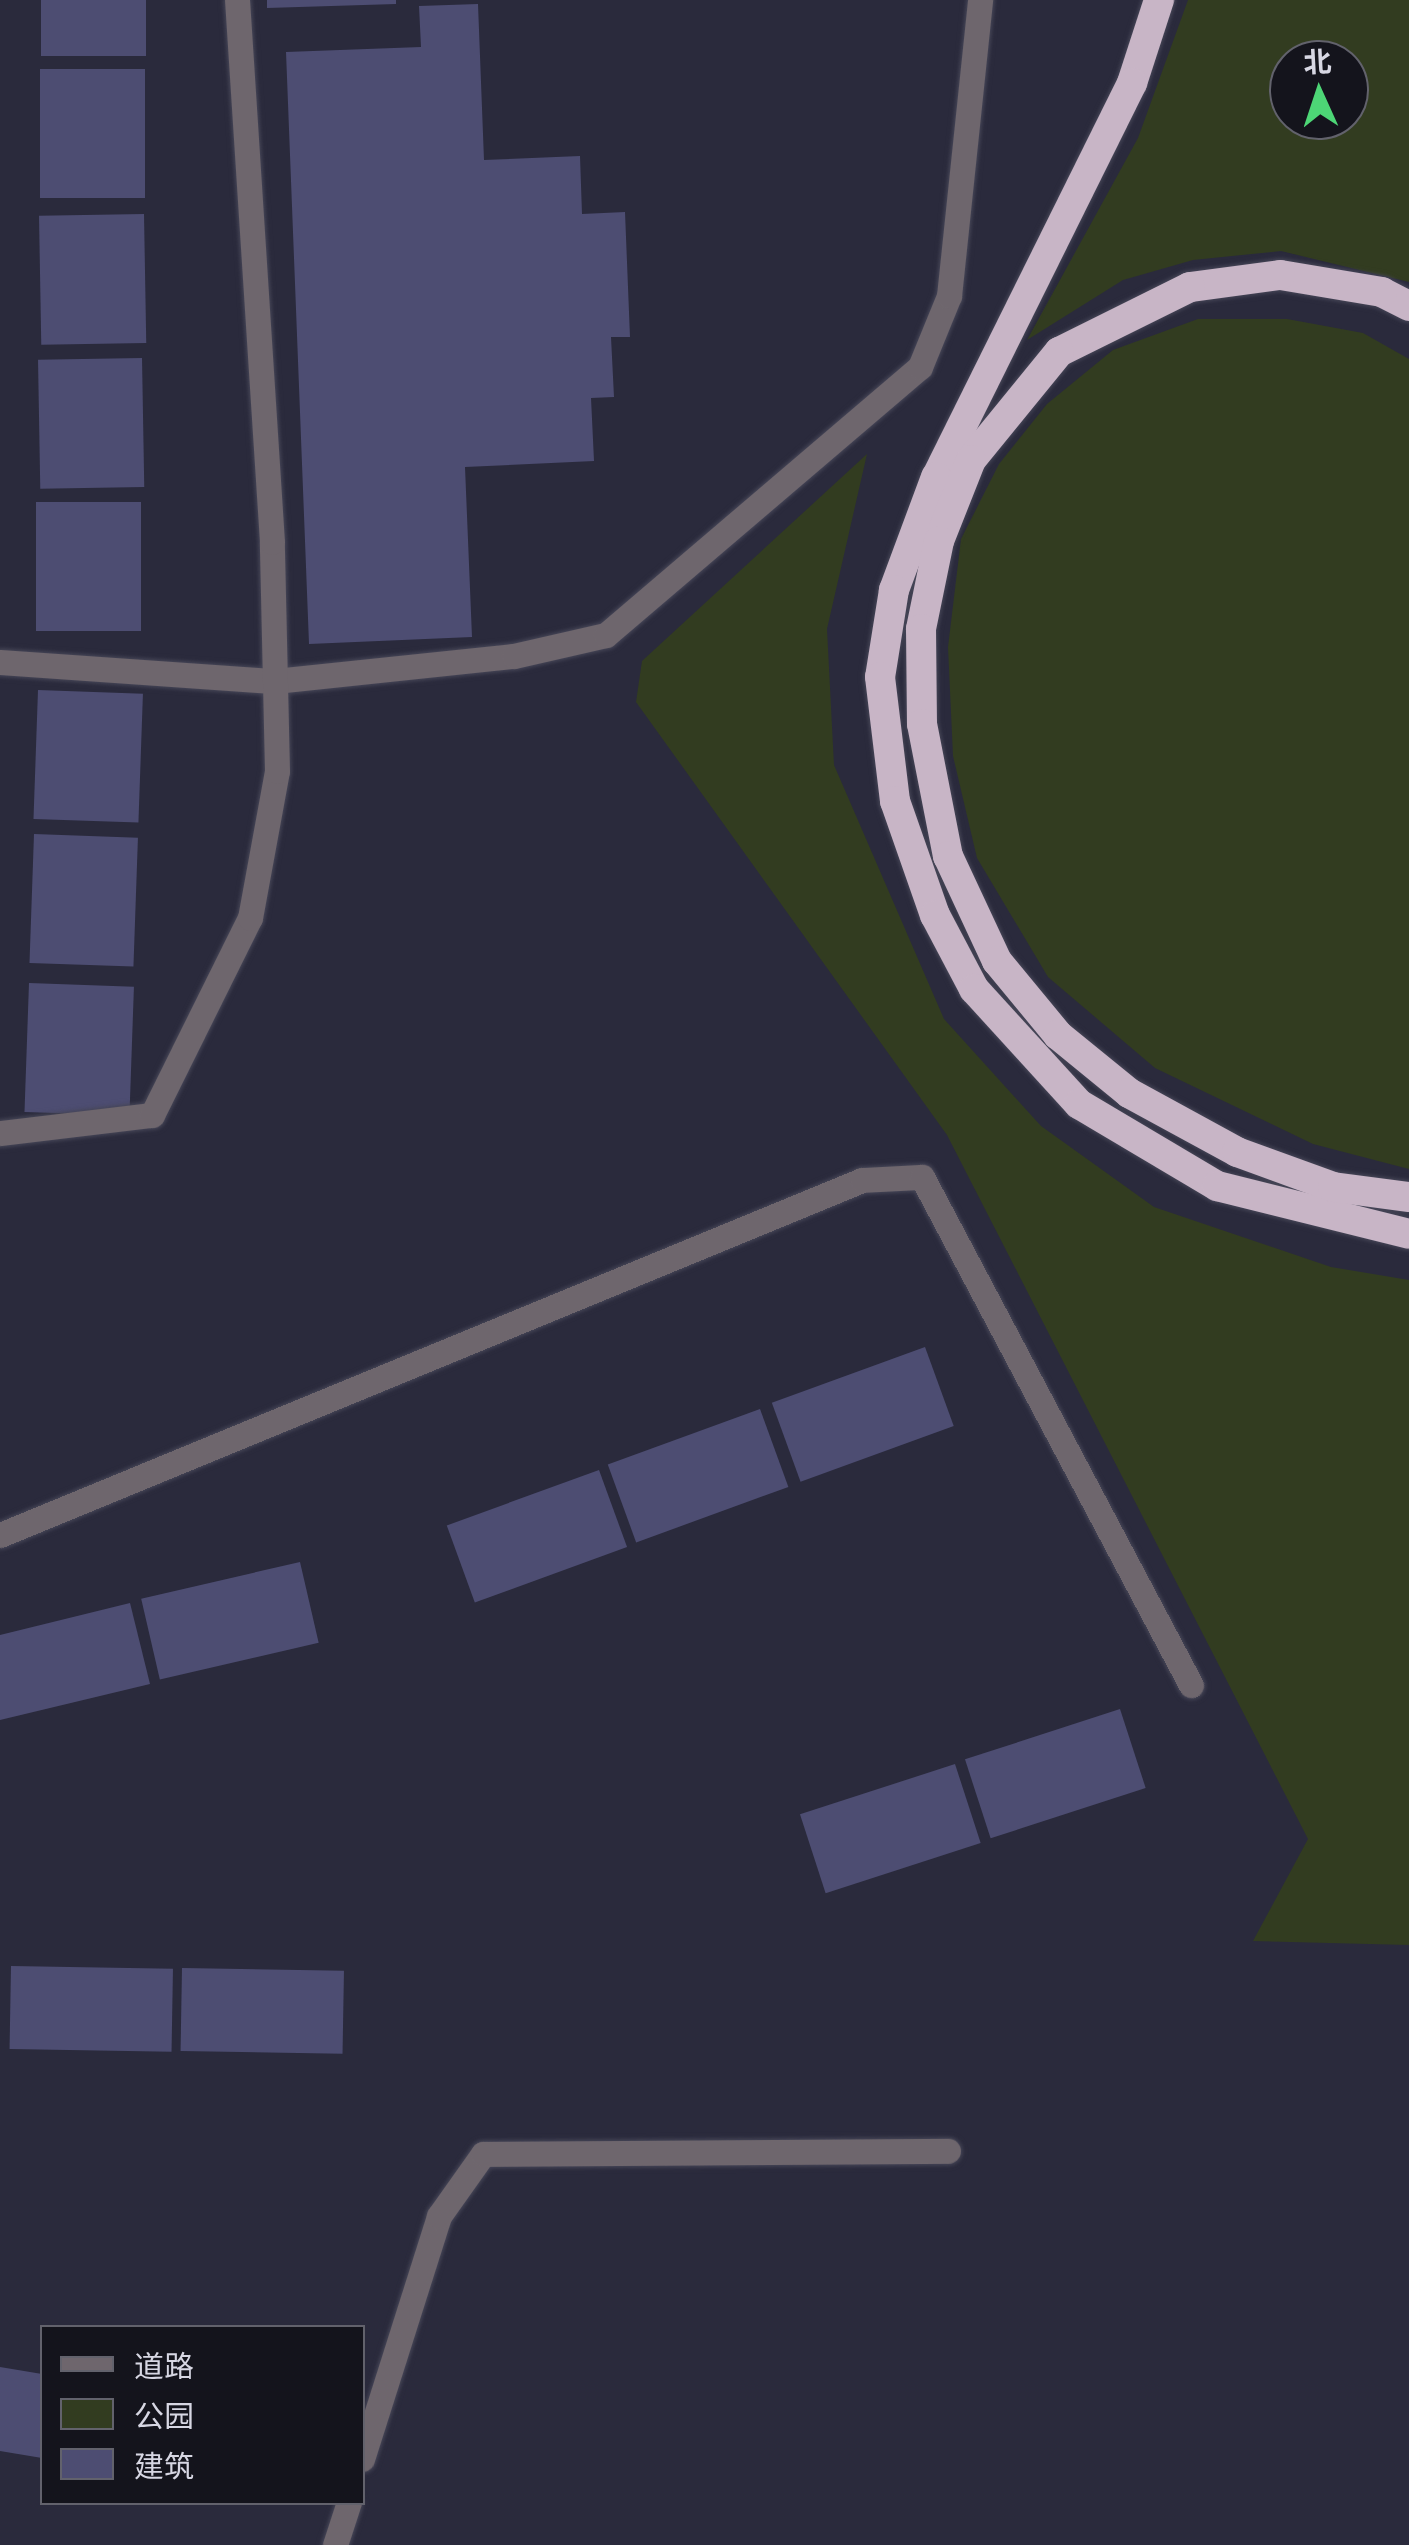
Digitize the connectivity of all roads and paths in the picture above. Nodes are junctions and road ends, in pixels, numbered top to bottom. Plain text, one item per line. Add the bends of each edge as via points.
1 (237, 0) edge
2 (980, 0) edge
3 (1159, 0) edge
4 (1409, 306) edge
5 (0, 662) edge
6 (275, 681) junction
7 (0, 1133) edge
8 (1409, 1197) edge
9 (1409, 1234) edge
10 (0, 1535) edge
11 (1191, 1685) dead end
12 (948, 2152) dead end
13 (365, 2450) edge
14 (348, 2505) edge
15 (336, 2545) edge

1 - 6 lane
2 - 6 lane via 949,296 920,366 606,635 514,656
3 - 9 highway via 1132,84 936,477 894,590 880,677 895,801 934,915 974,989 1079,1104 1217,1186
4 - 8 highway via 1382,292 1280,275 1190,287 1059,352 971,460 939,541 921,630 922,724 948,856 997,960 1058,1035 1129,1093 1238,1152 1333,1187
5 - 6 lane
6 - 7 lane via 277,771 250,918 152,1115
10 - 11 lane via 862,1180 922,1177
12 - 13 lane via 483,2154 439,2216
14 - 15 lane

